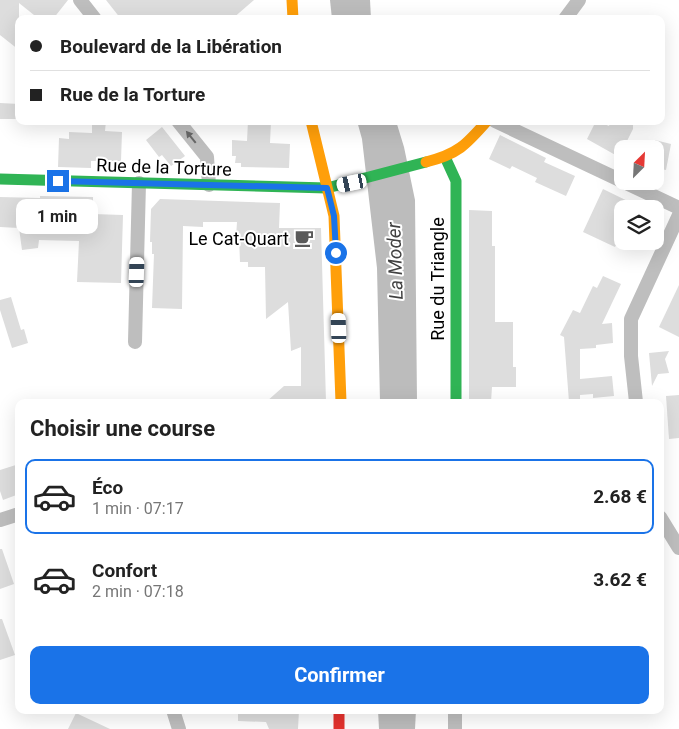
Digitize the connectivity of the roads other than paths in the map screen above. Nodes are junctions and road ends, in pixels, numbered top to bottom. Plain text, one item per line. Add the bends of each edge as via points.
1 (80, 0) edge
2 (292, 0) edge
3 (579, 0) edge
4 (92, 15) edge
5 (293, 15) edge
6 (568, 15) edge
7 (181, 125) edge
8 (312, 125) edge
9 (484, 125) edge
10 (503, 125) edge
11 (445, 157) junction
12 (0, 179) edge
13 (139, 183) junction
14 (209, 186) junction
15 (327, 188) junction
16 (679, 208) edge
17 (679, 214) edge
18 (135, 342) dead end
19 (341, 399) edge
20 (456, 399) edge
21 (636, 399) edge
22 (15, 515) edge
23 (0, 520) edge
24 (664, 524) edge
25 (679, 548) edge
26 (174, 714) edge
27 (340, 714) edge
28 (455, 714) edge
29 (179, 729) edge
30 (339, 729) edge
31 (455, 729) edge

1 - 4 street
2 - 5 street
3 - 6 street
14 -> 7 street via 207,157
8 - 15 street
9 - 11 street, Rue de la Torture via 466,145
10 - 16 street
11 - 15 street, Rue de la Torture
11 - 20 street, Rue du Triangle via 456,182
12 - 13 street, Rue de la Torture
13 - 14 street, Rue de la Torture
13 - 18 street
14 - 15 street, Rue de la Torture
15 - 19 street via 334,216
17 - 21 street via 631,319
22 - 23 street
24 - 25 street
26 - 29 street
27 - 30 street
28 - 31 street

